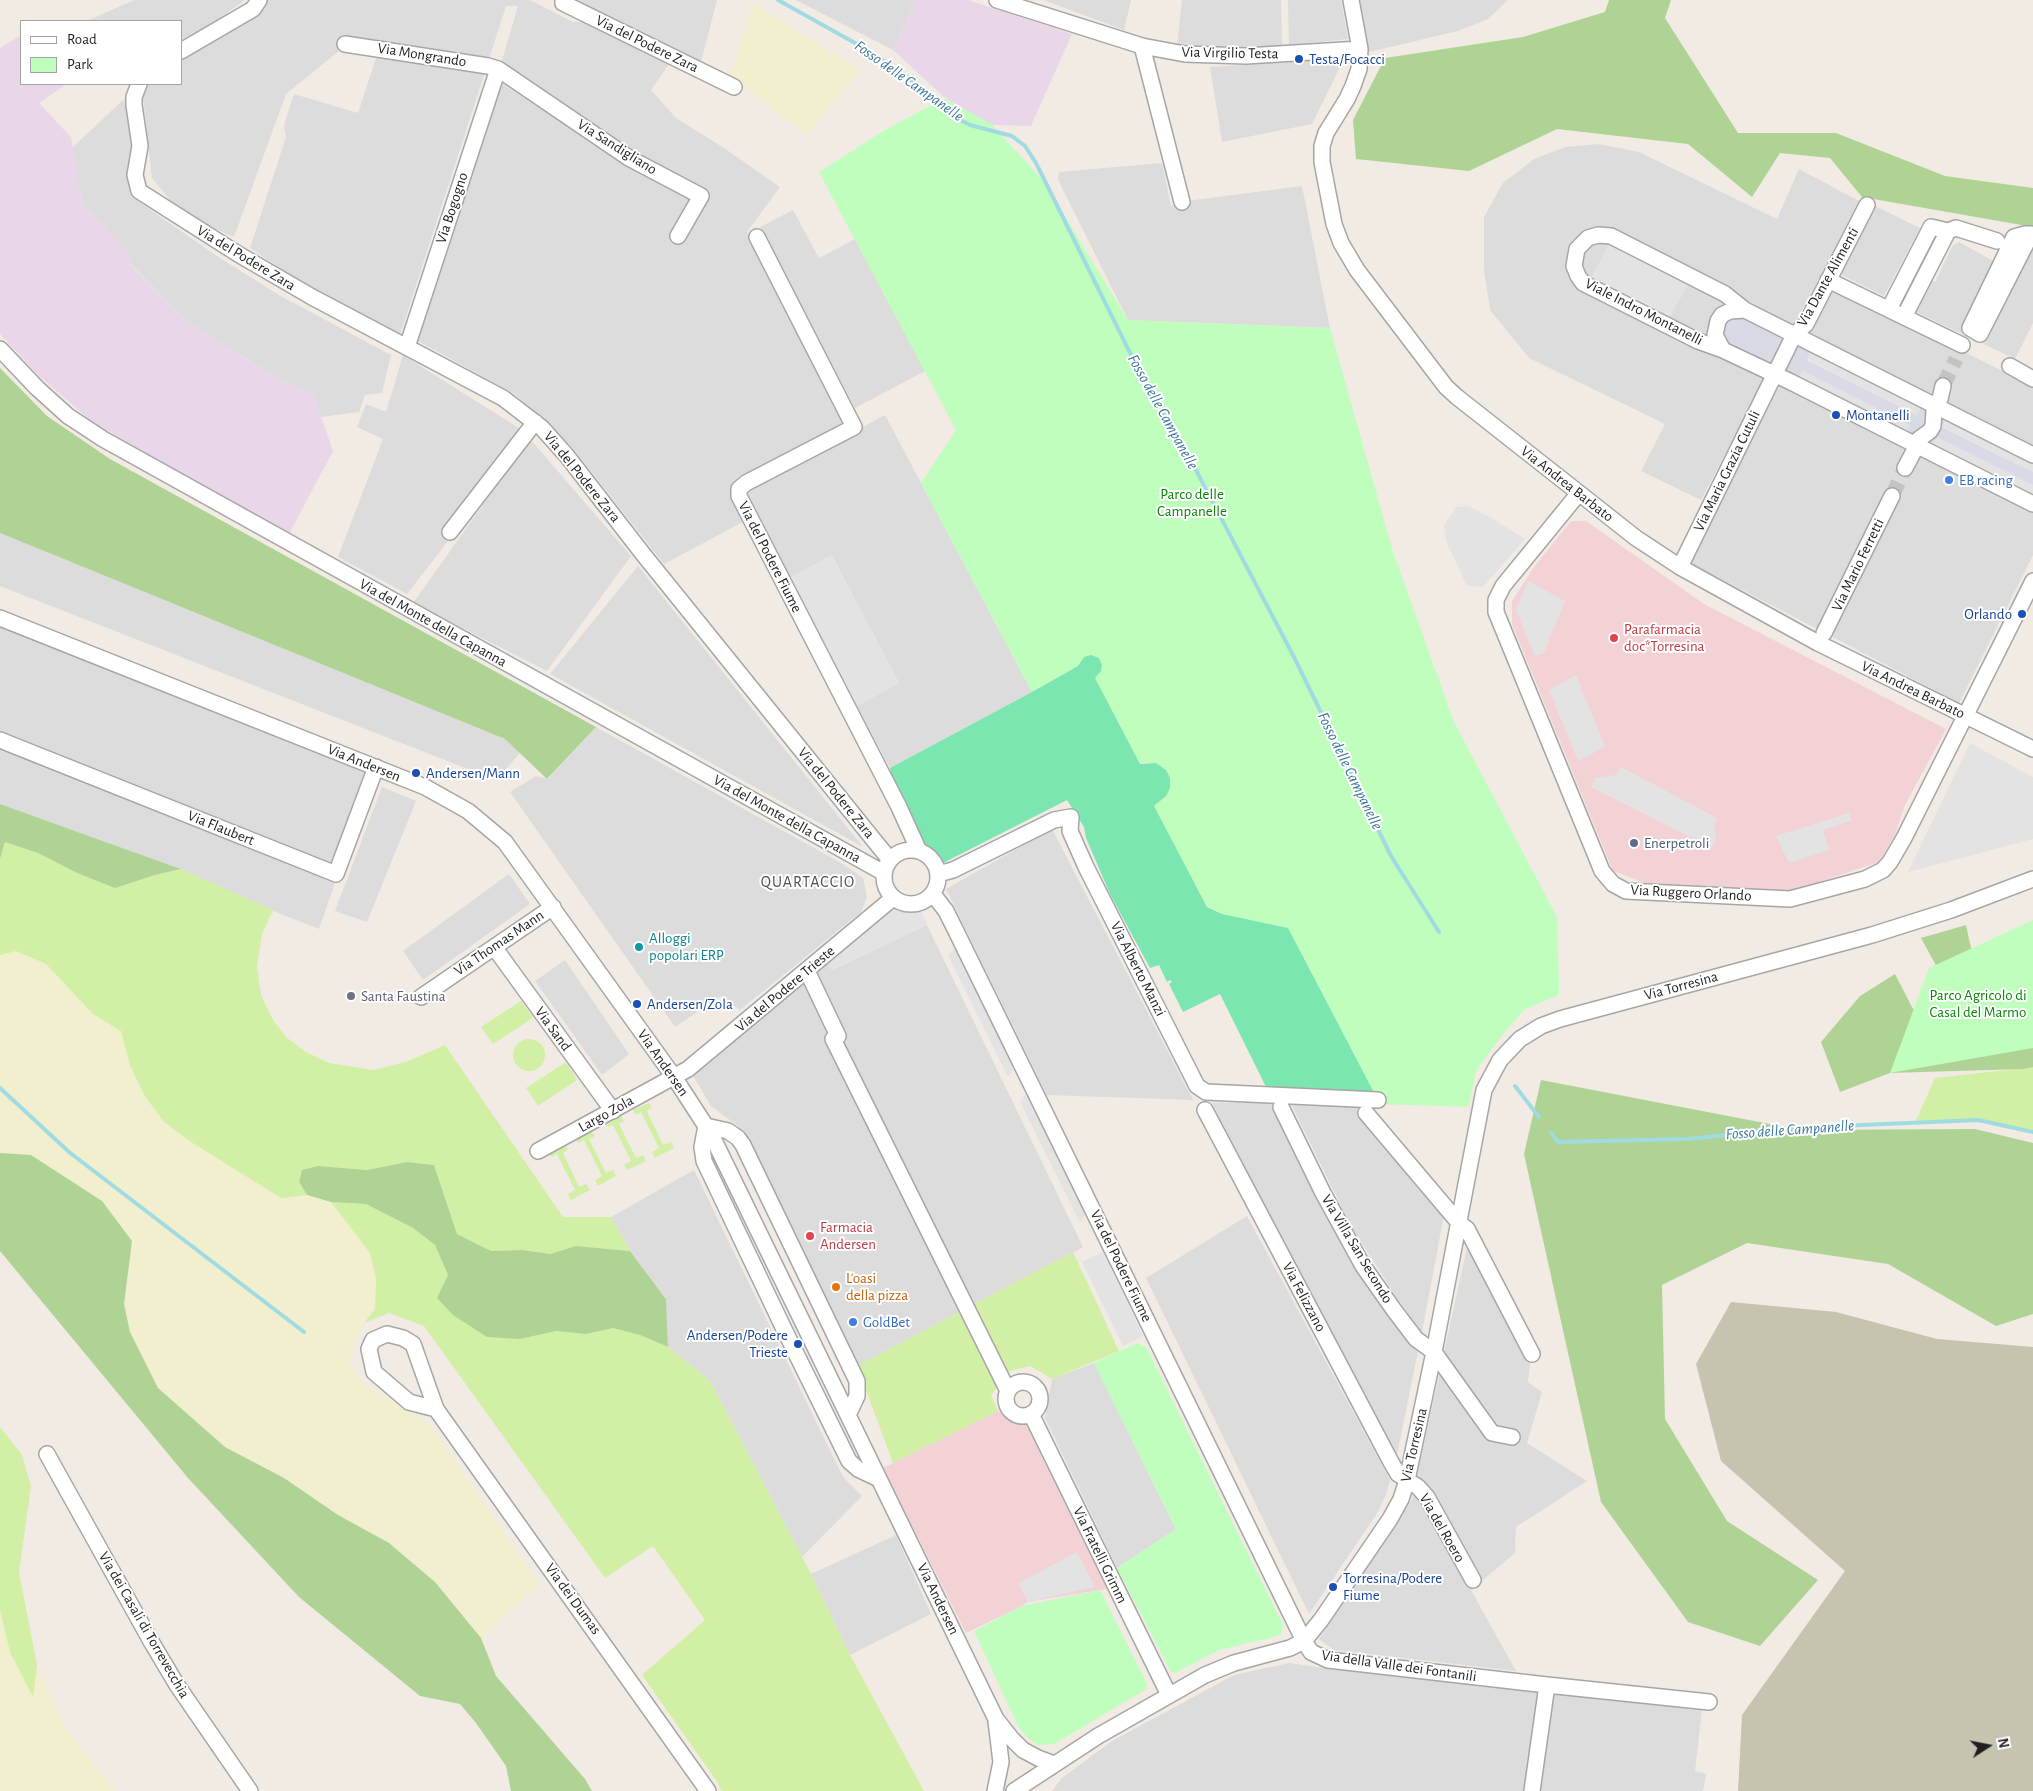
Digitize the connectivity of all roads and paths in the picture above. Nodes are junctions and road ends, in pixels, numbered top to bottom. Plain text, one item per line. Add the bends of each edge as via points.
1 (259, 0) edge
2 (563, 0) edge
3 (997, 0) edge
4 (1351, 0) edge
5 (345, 44) dead end
6 (1142, 46) junction
7 (1360, 49) junction
8 (182, 50) edge
9 (498, 69) junction
10 (139, 85) edge
11 (734, 86) dead end
12 (1182, 202) dead end
13 (1867, 205) dead end
14 (1948, 231) junction
15 (678, 236) dead end
16 (757, 237) dead end
17 (1997, 241) dead end
18 (2010, 261) dead end
19 (1828, 280) junction
20 (1889, 309) junction
21 (1745, 310) junction
22 (1904, 317) junction
23 (1794, 335) junction
24 (407, 347) junction
25 (0, 349) edge
26 (1723, 350) junction
27 (2010, 366) dead end
28 (1775, 374) junction
29 (2031, 374) edge
30 (536, 422) junction
31 (1916, 445) dead end
32 (2033, 455) edge
33 (1905, 468) tunnel mouth
34 (1579, 493) junction
35 (1892, 496) tunnel mouth
36 (2033, 504) edge
37 (450, 532) dead end
38 (1680, 567) junction
39 (2033, 581) edge
40 (0, 618) edge
41 (1824, 633) dead end
42 (1965, 716) junction
43 (0, 740) edge
44 (2033, 749) edge
45 (376, 767) junction
46 (919, 851) junction
47 (887, 866) junction
48 (938, 874) junction
49 (2032, 879) edge
50 (933, 894) junction
51 (893, 898) junction
52 (553, 907) junction
53 (494, 947) junction
54 (809, 975) dead end
55 (421, 997) dead end
56 (674, 1077) junction
57 (1378, 1100) dead end
58 (1281, 1107) dead end
59 (1205, 1110) dead end
60 (612, 1111) junction
61 (1366, 1113) dead end
62 (706, 1126) junction
63 (538, 1151) dead end
64 (1459, 1223) junction
65 (1434, 1352) junction
66 (1532, 1354) dead end
67 (1008, 1391) junction
68 (436, 1408) junction
69 (848, 1413) junction
70 (1031, 1414) junction
71 (1512, 1437) dead end
72 (47, 1454) dead end
73 (879, 1479) junction
74 (1407, 1480) junction
75 (1473, 1580) dead end
76 (1304, 1641) junction
77 (1547, 1686) junction
78 (1169, 1695) junction
79 (1709, 1702) dead end
80 (996, 1719) junction
81 (1054, 1764) junction
82 (250, 1791) edge
83 (708, 1791) edge
84 (995, 1791) edge
85 (1014, 1791) edge
86 (1532, 1791) edge

1 - 8 street via 253,9
2 - 11 street, Via del Podere Zara via 563,3
3 - 6 street, Via Virgilio Testa
4 - 7 street
5 - 9 street, Via Mongrando
6 - 7 street, Via Virgilio Testa via 1185,54 1246,56
6 - 12 street
7 - 34 street, Via Andrea Barbato via 1359,68 1353,86 1322,146 1323,170 1341,243 1357,270 1446,387
9 - 15 street, Via Sandigliano via 629,158 700,196
9 - 24 street, Via Bogogno
10 - 24 street, Via del Podere Zara via 134,105 140,146 135,175 139,191 238,254
13 - 19 street, Via Dante Alimenti
14 - 17 street via 1956,228
14 - 20 street via 1931,227
14 - 22 street
16 - 46 street, Via del Podere Fiume via 854,427 746,483 739,489 739,498 900,807
18 - 22 street via 1994,291 1980,334 1970,328 1959,352
19 - 20 street
19 - 23 street, Via Dante Alimenti via 1806,324
20 - 22 street
21 - 23 street, Viale Indro Montanelli
21 - 26 street, Viale Indro Montanelli via 1730,311 1718,321 1716,334
21 - 26 street, Viale Indro Montanelli via 1725,294 1611,236 1588,238 1577,249 1574,266 1584,283 1698,341
23 - 28 street, Via Dante Alimenti
23 - 32 street, Viale Indro Montanelli
24 - 30 street, Via del Podere Zara via 503,398
25 - 47 street, Via del Monte della Capanna via 68,416 103,440
26 - 28 street, Viale Indro Montanelli
27 - 29 street
28 - 36 street, Viale Indro Montanelli
28 - 38 street, Via Maria Grazia Cutuli
30 - 37 street
30 - 47 street, Via del Podere Zara via 567,456
31 - 33 street
34 - 38 street, Via Andrea Barbato via 1636,538
34 - 42 street, Via Ruggero Orlando via 1503,586 1496,600 1496,612 1598,861 1608,878 1619,888 1637,892 1790,899 1878,873 1896,852
35 - 41 street, Via Mario Ferretti
38 - 42 street, Via Andrea Barbato via 1818,643
39 - 42 street, Via Ruggero Orlando
40 - 45 street, Via Andersen
42 - 44 street, Via Andrea Barbato
43 - 45 street, Via Flaubert via 336,874
45 - 52 street, Via Andersen via 438,793 479,819 509,847
46 - 47 street via 906,850 894,855
46 - 48 street via 933,860
47 - 51 street via 885,886
48 - 50 street
48 - 57 street, Via Alberto Manzi via 953,870 1054,820 1071,817 1070,831 1086,867 1198,1086 1206,1092
49 - 64 street, Via Torresina via 1951,910 1880,932 1598,1008 1534,1030 1505,1055 1484,1090
50 - 51 street via 914,904
50 - 76 street, Via del Podere Fiume via 955,929
51 - 56 street, Via del Podere Trieste via 731,1034
52 - 53 street, Via Thomas Mann
52 - 56 street, Via Andersen
53 - 55 street, Via Thomas Mann
53 - 60 street, Via Sand
54 - 67 street via 838,1036 833,1040
56 - 60 street, Largo Zola
56 - 62 street, Via Andersen
58 - 65 street, Via Villa San Secondo via 1363,1266 1416,1339
59 - 74 street, Via Felizzano via 1391,1462 1398,1474
60 - 63 street, Largo Zola
61 - 64 street
62 - 69 street, Via Andersen
62 - 69 street via 734,1134 743,1146 857,1381 857,1396
62 - 73 street via 702,1147 704,1162 849,1461 858,1470
64 - 65 street, Via Torresina
64 - 66 street via 1467,1229
65 - 71 street, Via Villa San Secondo via 1492,1433
65 - 74 street, Via Torresina
67 - 70 street via 1006,1401 1011,1411 1020,1416
67 - 70 street via 1022,1381 1033,1384 1040,1400 1036,1411
68 - 68 street, Via dei Dumas via 413,1344 387,1334 373,1340 370,1349 374,1372 409,1402
68 - 83 street, Via dei Dumas
69 - 73 street, Via Andersen
70 - 78 street, Via Fratelli Grimm
72 - 82 street, Via dei Casali di Torrevecchia via 177,1685
73 - 80 street, Via Andersen
74 - 75 street, Via del Roero via 1427,1497
74 - 76 street, Via Torresina via 1395,1511
76 - 77 street, Via della Valle dei Fontanili via 1314,1654 1328,1660
76 - 78 street, Via della Valle dei Fontanili via 1284,1650 1222,1667
77 - 79 street, Via della Valle dei Fontanili
77 - 86 street
78 - 81 street, Via della Valle dei Fontanili
80 - 81 street, Via Andersen via 1020,1747
80 - 84 street, Via Andersen via 1001,1762
81 - 85 street, Via della Valle dei Fontanili

